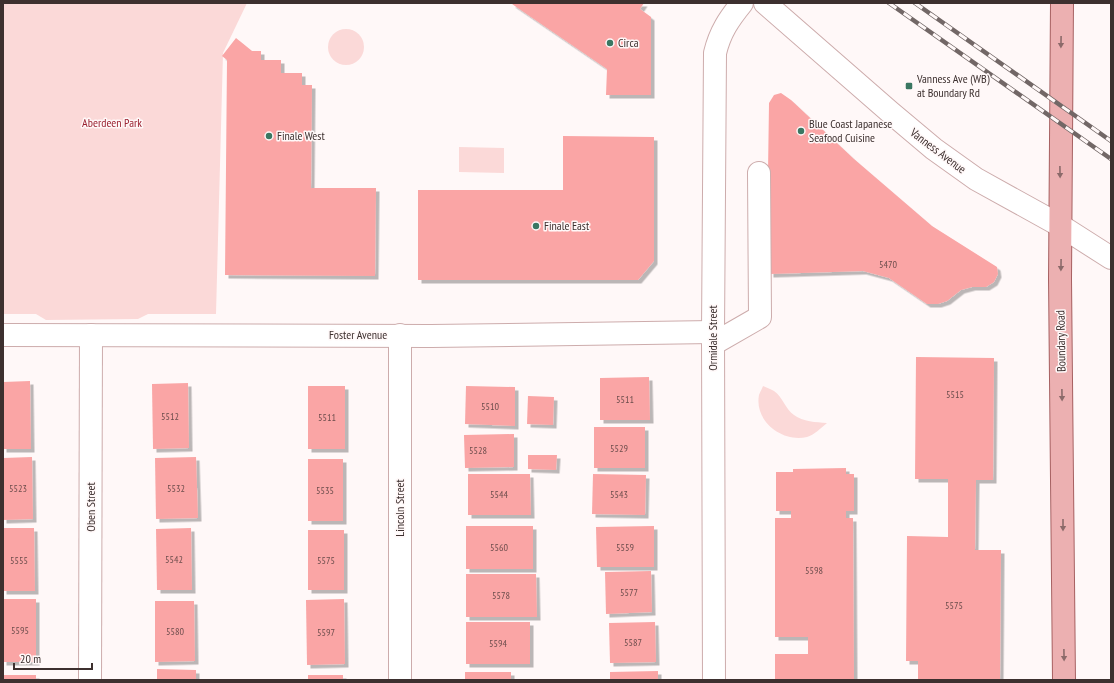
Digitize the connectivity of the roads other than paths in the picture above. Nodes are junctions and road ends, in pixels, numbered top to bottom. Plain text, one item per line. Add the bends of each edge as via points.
1 (742, 3) edge
2 (766, 3) edge
3 (1062, 3) edge
4 (759, 173) dead end
5 (1061, 226) junction
6 (1111, 258) edge
7 (3, 335) edge
8 (91, 335) junction
9 (400, 335) junction
10 (713, 338) junction
11 (90, 680) edge
12 (400, 680) edge
13 (714, 680) edge
14 (1064, 680) edge

1 - 10 street, Ormidale Street via 718,39 715,53
2 - 5 street, Vanness Avenue via 934,149 976,179
3 -> 5 main road, Boundary Road
4 - 10 street via 760,316
5 - 6 street, Vanness Avenue
5 -> 14 main road, Boundary Road
7 - 8 street, Foster Avenue
8 - 9 street, Foster Avenue
8 - 11 street, Oben Street
9 - 10 street, Foster Avenue
9 - 12 street, Lincoln Street
10 - 13 street, Ormidale Street

